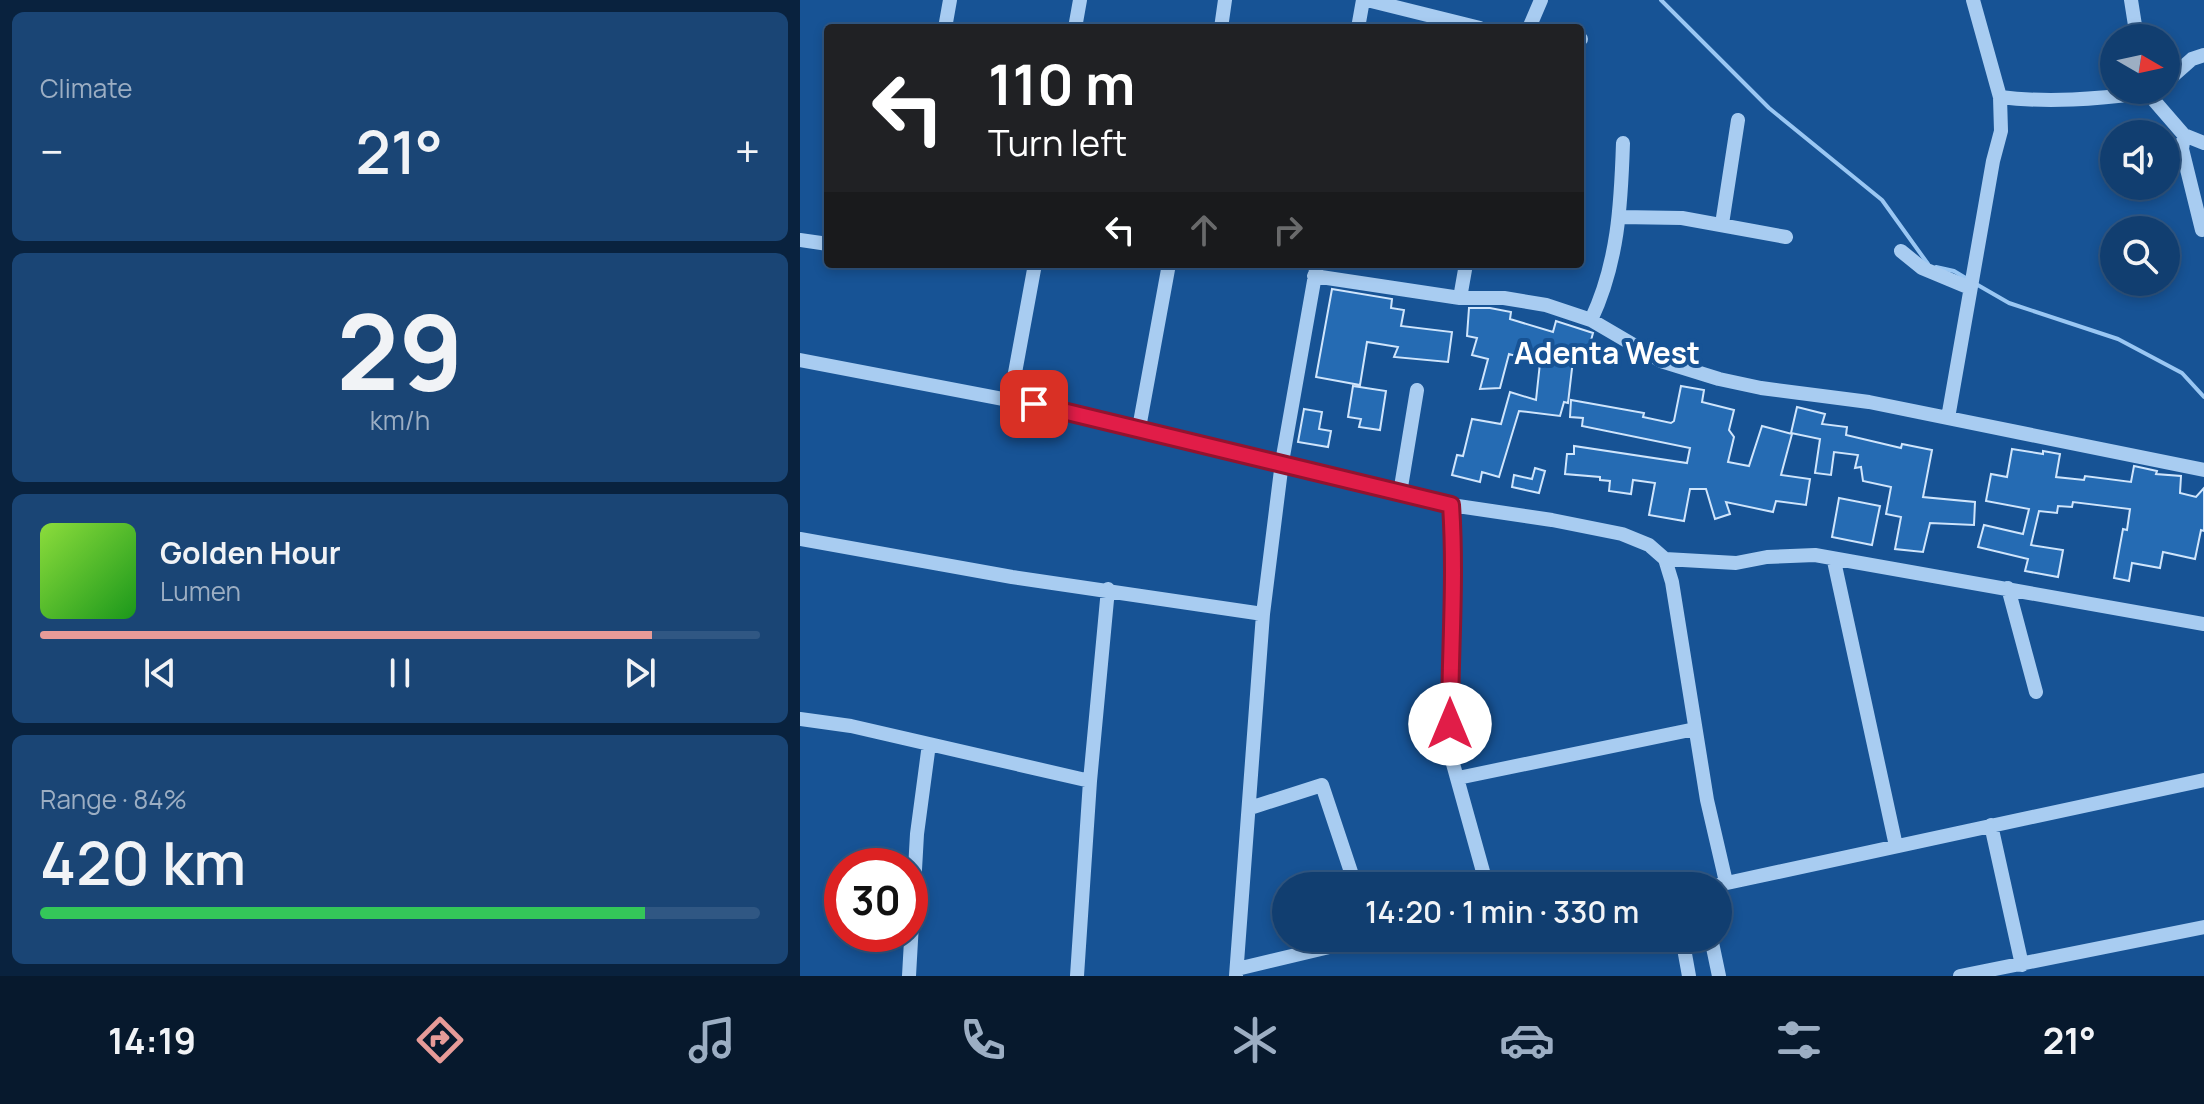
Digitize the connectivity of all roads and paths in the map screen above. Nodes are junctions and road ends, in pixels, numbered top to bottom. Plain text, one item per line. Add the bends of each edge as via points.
1 (941, 0) edge
2 (950, 0) edge
3 (1080, 0) edge
4 (1225, 0) edge
5 (1365, 0) edge
6 (1541, 0) edge
7 (1973, 0) edge
8 (2131, 0) edge
9 (946, 24) edge
10 (1076, 24) edge
11 (1222, 24) edge
12 (1359, 24) edge
13 (1464, 24) edge
14 (1531, 24) edge
15 (2135, 24) edge
16 (2204, 55) edge
17 (2180, 70) edge
18 (2000, 97) junction
19 (2100, 99) edge
20 (2158, 104) edge
21 (1738, 120) dead end
22 (2184, 135) junction
23 (1623, 143) dead end
24 (2204, 143) edge
25 (1620, 217) junction
26 (1722, 224) junction
27 (2202, 230) dead end
28 (1786, 237) dead end
29 (800, 240) edge
30 (824, 243) edge
31 (1901, 251) dead end
32 (1034, 268) edge
33 (1168, 268) edge
34 (1465, 268) edge
35 (1316, 270) edge
36 (1970, 288) junction
37 (1460, 298) junction
38 (1591, 320) junction
39 (800, 360) edge
40 (1417, 390) dead end
41 (1010, 400) junction
42 (1948, 418) junction
43 (1139, 428) junction
44 (1282, 462) junction
45 (2204, 470) edge
46 (1400, 493) junction
47 (1451, 505) junction
48 (800, 539) edge
49 (1665, 559) junction
50 (1834, 561) junction
51 (2008, 588) junction
52 (1108, 589) junction
53 (1263, 614) junction
54 (2204, 624) edge
55 (2036, 692) dead end
56 (800, 719) edge
57 (1695, 729) junction
58 (929, 744) junction
59 (1458, 778) junction
60 (2204, 780) edge
61 (1090, 781) junction
62 (1250, 808) junction
63 (1991, 825) junction
64 (1896, 846) junction
65 (1351, 872) edge
66 (1483, 872) edge
67 (1718, 872) edge
68 (1732, 881) edge
69 (2204, 927) edge
70 (1313, 952) edge
71 (1685, 952) edge
72 (1714, 952) edge
73 (2022, 965) junction
74 (1236, 972) edge
75 (909, 976) edge
76 (1077, 976) edge
77 (1689, 976) edge
78 (1719, 976) edge
79 (1960, 976) edge

1 - 2 street
2 - 9 street
3 - 10 street
4 - 11 street
5 - 12 street
5 - 13 street
6 - 14 street
7 - 18 street
8 - 15 street
16 - 17 street
18 - 19 street via 2039,102
18 - 36 street via 2001,131
20 - 22 street
21 - 26 street
22 - 24 street
22 - 27 street via 2182,149
23 - 25 street
25 - 26 street
25 - 38 street via 1604,291
26 - 28 street
29 - 30 street
31 - 36 street via 1922,268
32 - 41 street
33 - 43 street
34 - 37 street
35 - 37 street
35 - 44 street
36 - 42 street
37 - 38 street via 1546,305
38 - 42 street via 1661,361 1719,379
39 - 41 street
40 - 46 street
41 - 43 street
42 - 45 street
43 - 44 street
44 - 46 street
44 - 53 street
46 - 47 street
47 - 49 street via 1622,534 1649,545
47 - 59 street via 1450,753
48 - 52 street
49 - 50 street via 1736,563 1815,555
49 - 57 street
50 - 51 street
50 - 64 street
51 - 54 street
51 - 55 street
52 - 53 street
52 - 61 street
53 - 62 street
56 - 58 street
57 - 59 street
57 - 67 street
58 - 61 street
58 - 75 street via 917,834
59 - 66 street
60 - 63 street
61 - 76 street
62 - 65 street via 1322,785
62 - 74 street
63 - 64 street
63 - 73 street
64 - 68 street
69 - 73 street
70 - 74 street
71 - 77 street
72 - 78 street
73 - 79 street

